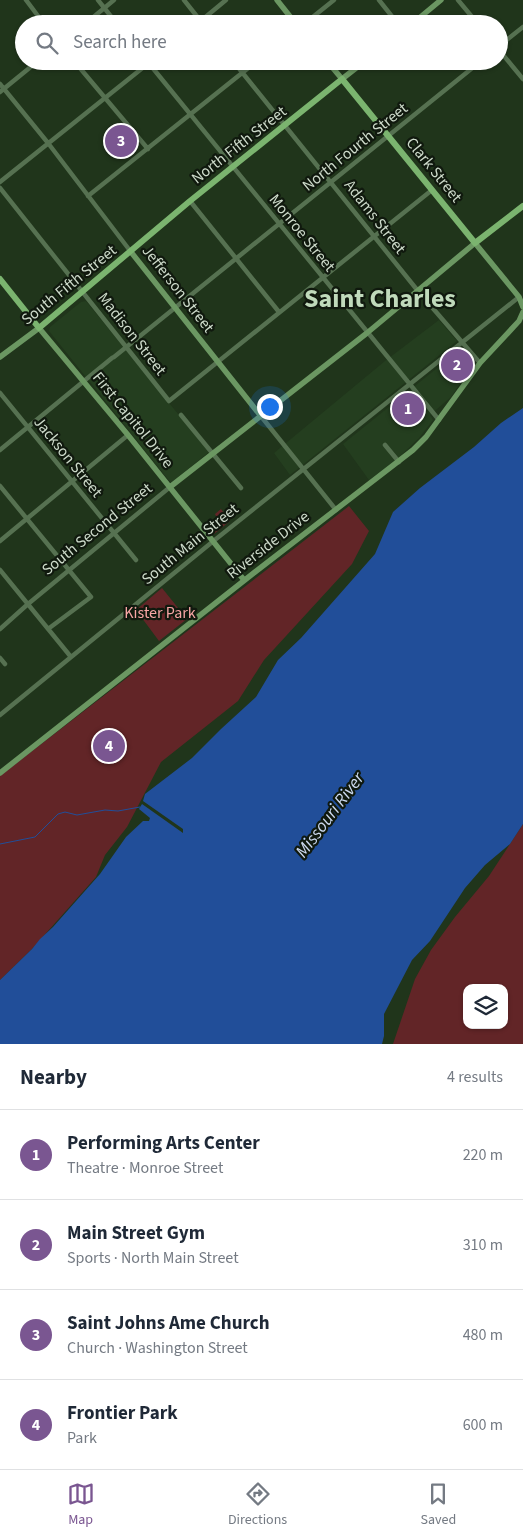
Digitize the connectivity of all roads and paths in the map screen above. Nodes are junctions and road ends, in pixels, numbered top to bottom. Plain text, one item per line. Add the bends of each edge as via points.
1 (26, 0) edge
2 (98, 0) edge
3 (114, 0) edge
4 (184, 0) edge
5 (226, 0) edge
6 (277, 0) edge
7 (334, 0) edge
8 (379, 0) edge
9 (441, 0) edge
10 (458, 0) edge
11 (104, 8) junction
12 (37, 15) edge
13 (96, 15) edge
14 (110, 15) edge
15 (194, 15) edge
16 (209, 15) edge
17 (289, 15) edge
18 (315, 15) edge
19 (391, 15) edge
20 (423, 15) edge
21 (470, 15) edge
22 (523, 27) edge
23 (508, 39) edge
24 (508, 61) edge
25 (27, 70) edge
26 (81, 70) edge
27 (139, 70) edge
28 (155, 70) edge
29 (241, 70) edge
30 (246, 70) edge
31 (334, 70) edge
32 (354, 70) edge
33 (470, 70) edge
34 (243, 73) junction
35 (523, 79) edge
36 (342, 80) junction
37 (0, 84) edge
38 (2, 90) edge
39 (104, 99) junction
40 (190, 115) junction
41 (286, 126) junction
42 (388, 136) junction
43 (48, 143) junction
44 (148, 149) junction
45 (233, 167) junction
46 (0, 182) edge
47 (332, 182) junction
48 (0, 188) edge
49 (432, 190) junction
50 (88, 196) junction
51 (190, 201) junction
52 (523, 206) edge
53 (280, 224) junction
54 (375, 236) junction
55 (475, 243) junction
56 (131, 252) junction
57 (237, 260) junction
58 (323, 278) junction
59 (0, 279) edge
60 (418, 291) junction
61 (83, 292) junction
62 (518, 297) junction
63 (523, 308) edge
64 (175, 309) junction
65 (279, 312) junction
66 (523, 312) edge
67 (39, 328) junction
68 (367, 332) junction
69 (462, 343) junction
70 (126, 347) junction
71 (0, 358) edge
72 (217, 362) junction
73 (480, 363) junction
74 (84, 382) junction
75 (410, 385) junction
76 (0, 393) edge
77 (181, 415) dead end
78 (260, 416) junction
79 (438, 420) junction
80 (28, 427) junction
81 (128, 435) junction
82 (386, 445) dead end
83 (0, 450) edge
84 (213, 453) junction
85 (398, 462) junction
86 (304, 470) junction
87 (72, 481) junction
88 (0, 486) edge
89 (170, 487) junction
90 (241, 488) dead end
91 (336, 510) junction
92 (27, 519) junction
93 (115, 534) junction
94 (0, 541) edge
95 (214, 541) junction
96 (136, 560) dead end
97 (0, 570) edge
98 (69, 570) junction
99 (244, 580) junction
100 (28, 604) junction
101 (0, 628) edge
102 (48, 629) junction
103 (0, 658) edge
104 (71, 658) junction
105 (5, 664) dead end
106 (0, 715) edge
107 (0, 773) edge

1 - 12 street
2 - 11 street
3 - 11 street
4 - 15 street
5 - 16 street
6 - 17 street
7 - 18 street
8 - 19 street
9 - 20 street
10 - 21 street
11 - 13 street
11 - 14 street
22 - 23 street
24 - 35 street
25 - 38 street
26 - 39 street
27 - 39 street
28 - 40 street, Monroe Street
29 - 34 street, Adams Street
30 - 34 street
31 - 36 street, Clark Street
32 - 36 street, North Fifth Street
33 - 42 street, North Fourth Street
34 - 40 street
34 - 41 street, Adams Street
36 - 41 main road, North Fifth Street
36 - 42 main road, Clark Street
37 - 38 street, Jefferson Street
38 - 43 street, Jefferson Street
39 - 43 street
39 - 44 street
40 - 44 street
40 - 45 street, Monroe Street
41 - 45 main road, North Fifth Street
41 - 47 street, Adams Street
42 - 47 street, North Fourth Street
42 - 49 main road, Clark Street
43 - 46 street
43 - 50 street, Jefferson Street
44 - 50 street
45 - 51 main road, North Fifth Street
45 - 53 street, Monroe Street
47 - 53 street, North Fourth Street
47 - 54 street, Adams Street
48 - 61 street, Madison Street
49 - 54 street
49 - 55 main road, Clark Street
50 - 56 street, Jefferson Street
51 - 56 main road, North Fifth Street
51 - 57 street
52 - 55 main road
53 - 57 street, North Fourth Street
53 - 58 street, Monroe Street
54 - 58 street
54 - 60 street, Adams Street
55 - 60 street, South Second Street
55 - 62 street, Clark Street
56 - 61 main road, South Fifth Street
56 - 64 street, Jefferson Street
57 - 64 street, North Fourth Street
57 - 65 street
58 - 65 street
58 - 68 street, Monroe Street
59 - 67 main road, First Capitol Drive
60 - 68 street, South Second Street
60 - 69 street, Adams Street
61 - 67 main road, South Fifth Street
61 - 70 street, Madison Street
62 - 63 street
62 - 69 street, South Main Street
64 - 70 street, North Fourth Street
64 - 72 street, Jefferson Street
65 - 72 street
66 - 73 street, Riverside Drive via 519,322
67 - 71 street, South Fifth Street
67 - 74 street, First Capitol Drive
68 - 75 street, Monroe Street
68 - 78 street, South Second Street
69 - 73 street, Adams Street
69 - 75 street, South Main Street
70 - 72 street, Madison Street via 169,401
70 - 74 street, North Fourth Street
72 - 78 street, Jefferson Street
73 - 79 street, Riverside Drive
74 - 80 street, North Fourth Street
74 - 81 street, First Capitol Drive
75 - 79 street, Monroe Street
75 - 86 street, South Main Street
76 - 80 street, Jackson Street
77 - 84 street
78 - 84 street, South Second Street
78 - 86 street, Jefferson Street
79 - 85 street, Riverside Drive via 420,444
80 - 83 street, North Fourth Street
80 - 87 street, Jackson Street
81 - 87 street
81 - 89 street, First Capitol Drive
82 - 85 street
84 - 89 street, South Second Street
84 - 90 street
85 - 91 street, Riverside Drive
86 - 91 street, Jefferson Street
86 - 95 street, South Main Street
87 - 92 street
87 - 93 street, Jackson Street
88 - 92 street
89 - 93 street, South Second Street
89 - 95 street, First Capitol Drive
91 - 99 street, Riverside Drive
92 - 94 street
92 - 98 street
93 - 96 street, Jackson Street
93 - 98 street, South Second Street
95 - 99 street, First Capitol Drive
95 - 104 street, South Main Street
97 - 100 street
98 - 100 street, South Second Street
98 - 102 street via 91,597
99 - 107 street, Riverside Drive
100 - 101 street, South Second Street
100 - 102 street
102 - 104 street
103 - 105 street
104 - 106 street, South Main Street

